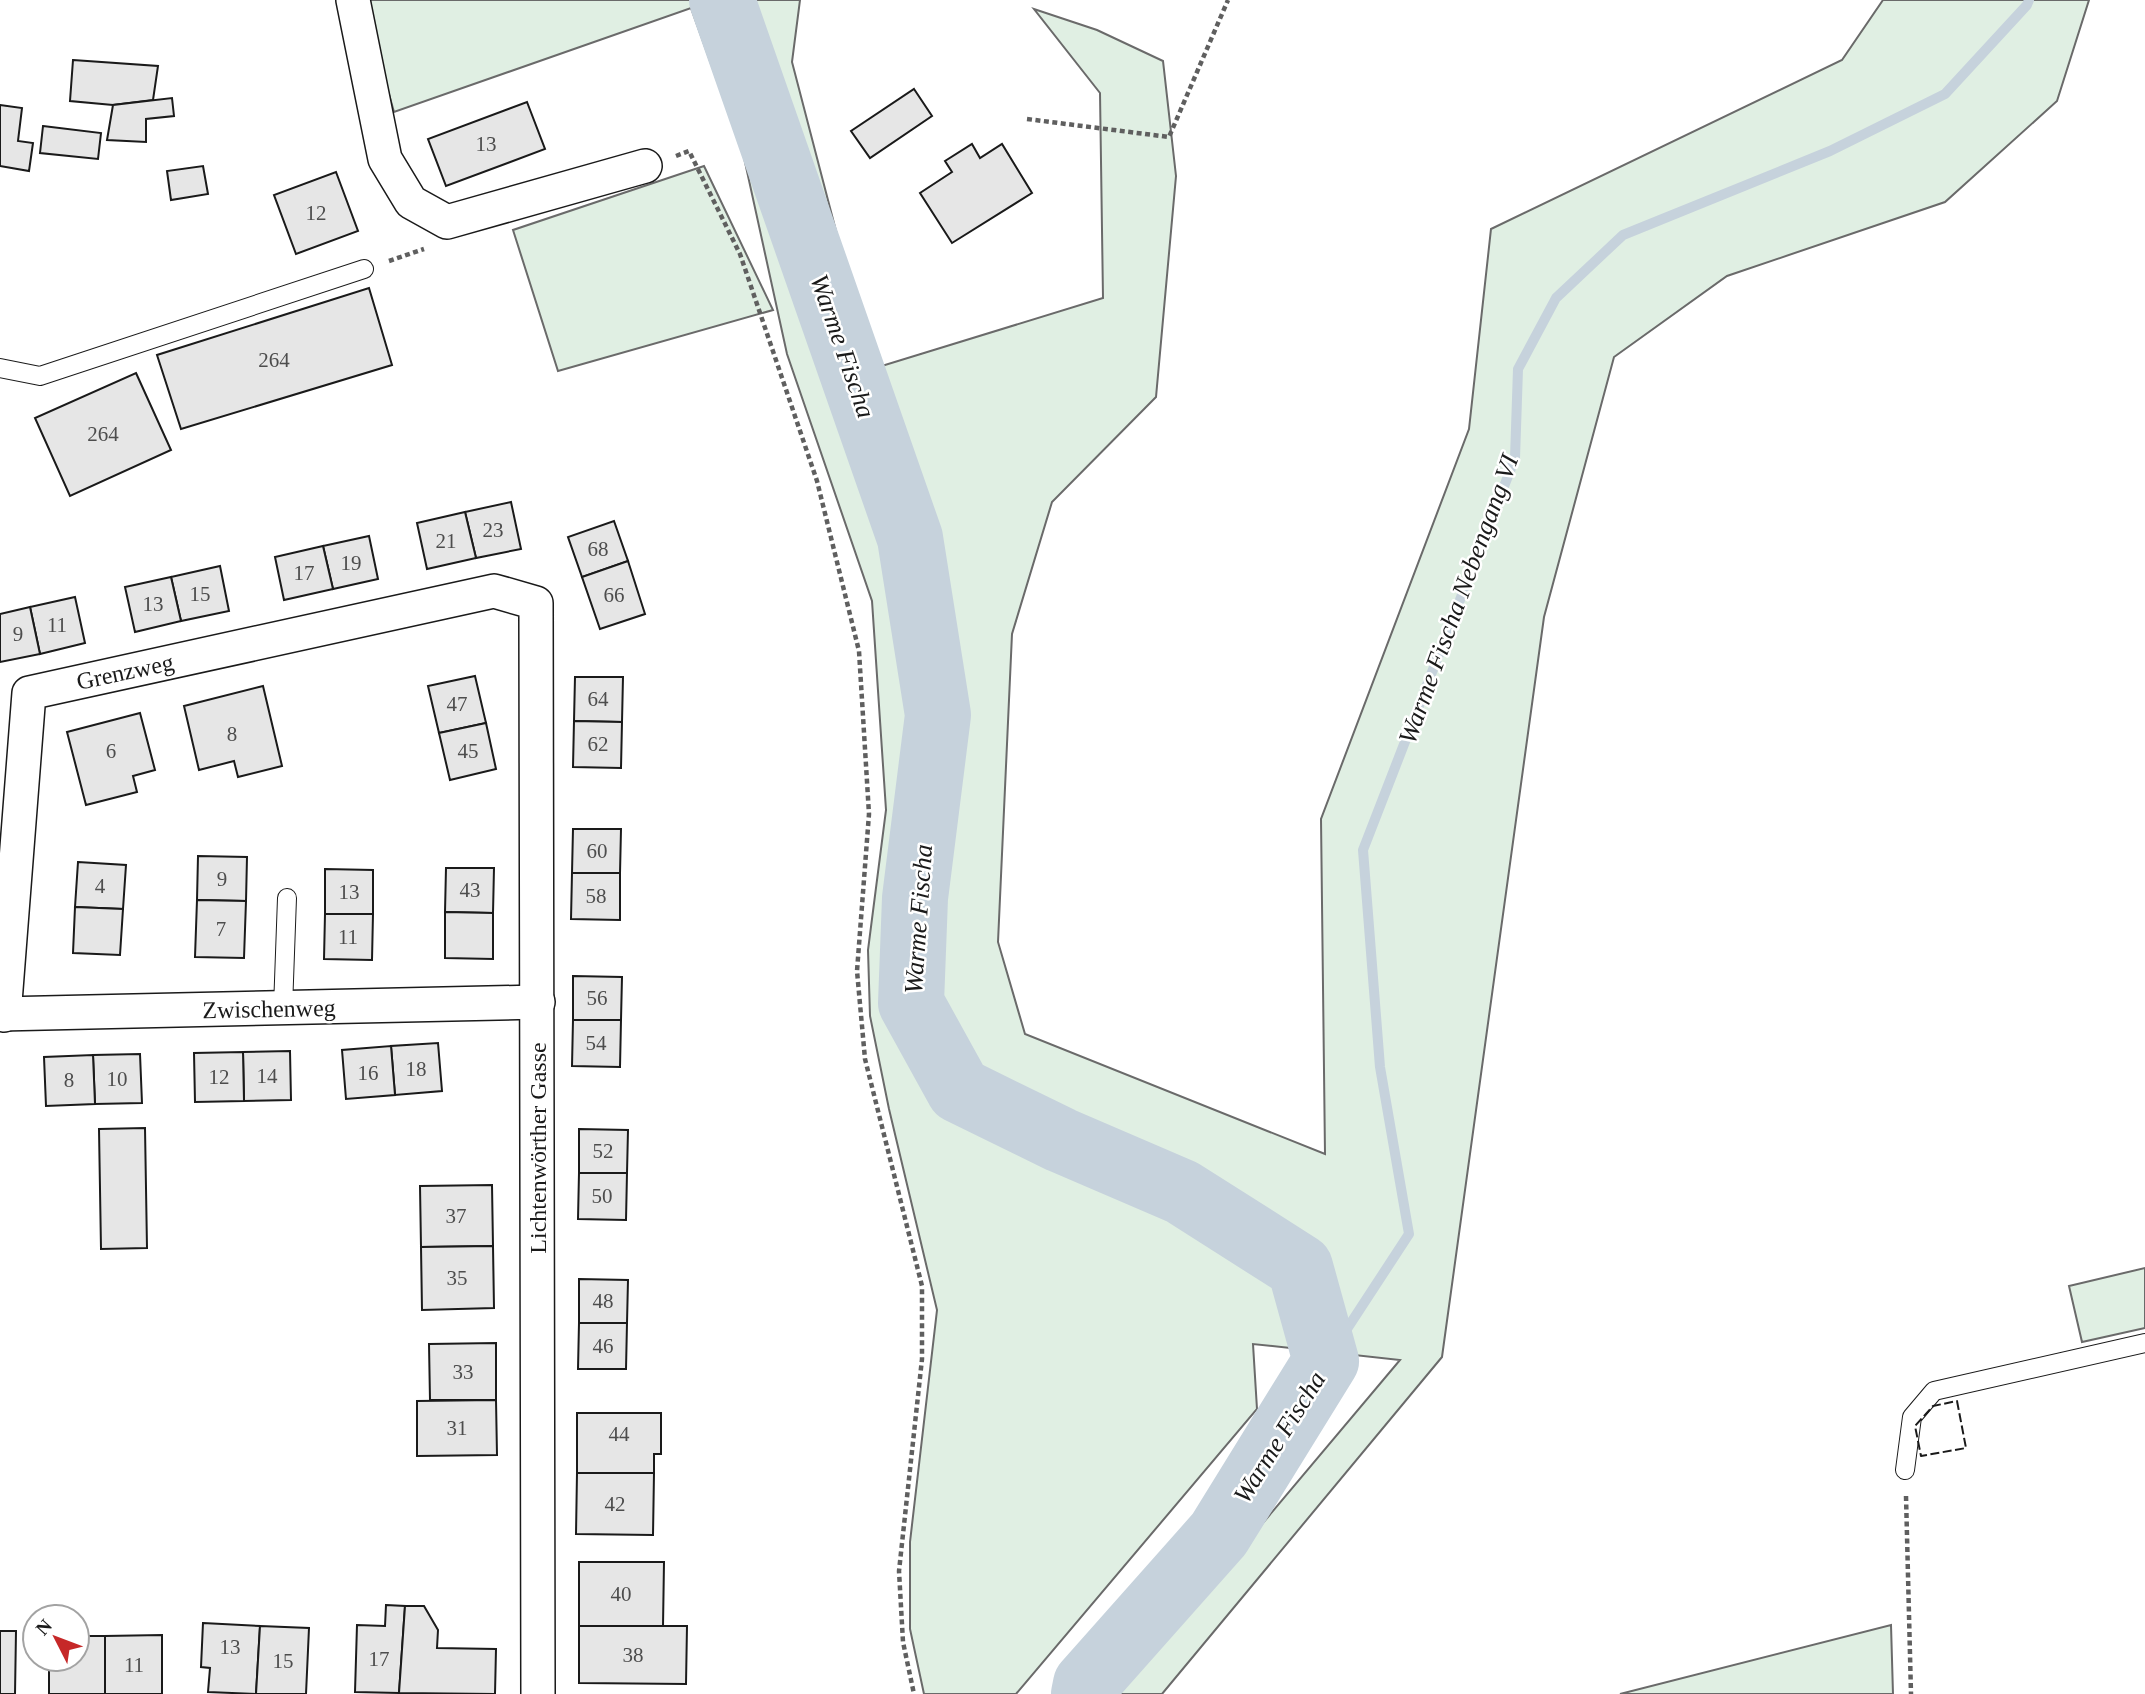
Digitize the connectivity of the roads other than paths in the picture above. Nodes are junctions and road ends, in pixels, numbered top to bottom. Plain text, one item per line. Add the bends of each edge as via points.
1 (353, 0) edge
2 (645, 166) road end
3 (364, 269) road end
4 (0, 368) edge
5 (536, 603) joint
6 (286, 898) dead end
7 (538, 1002) junction
8 (283, 1008) junction
9 (2, 1015) edge
10 (2145, 1343) edge
11 (1905, 1470) road end
12 (538, 1694) edge

1 - 2 street via 385,159 411,202 447,222
3 - 4 lane via 40,376
5 - 7 street, Lichtenwörther Gasse
5 - 9 street, Grenzweg via 494,591 29,693
6 - 8 lane
7 - 8 street, Zwischenweg
7 - 12 street, Lichtenwörther Gasse
8 - 9 street, Zwischenweg
10 - 11 lane via 1934,1391 1912,1417

